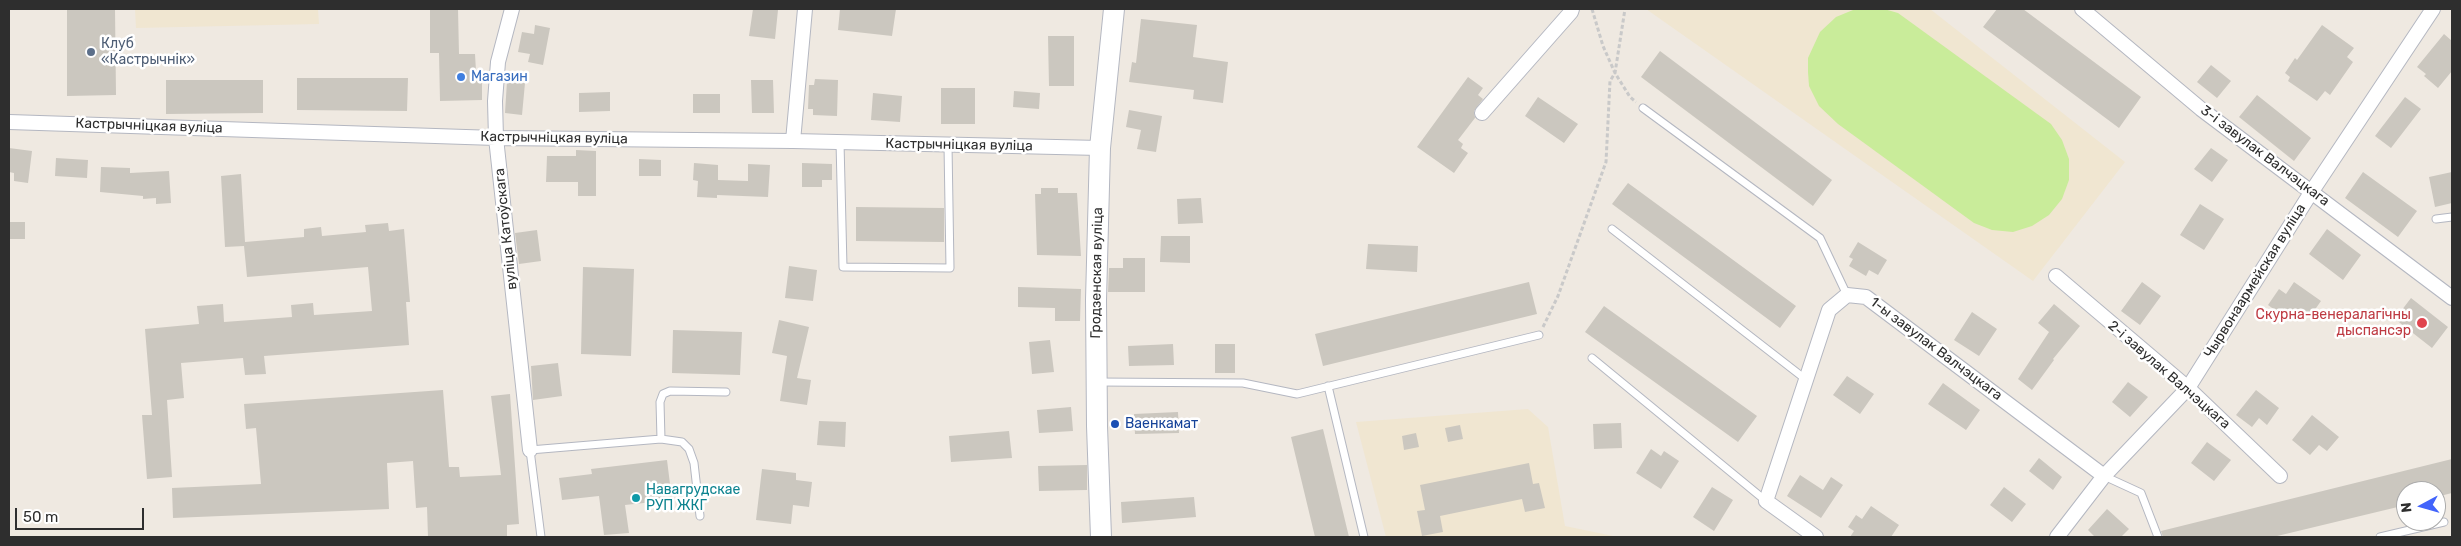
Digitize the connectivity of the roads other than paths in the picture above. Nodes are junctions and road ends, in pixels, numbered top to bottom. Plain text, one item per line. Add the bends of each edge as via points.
1 (512, 9) edge
2 (805, 9) edge
3 (1114, 9) edge
4 (1572, 9) edge
5 (2082, 9) edge
6 (2432, 9) edge
7 (1643, 108) road end
8 (1482, 114) dead end
9 (9, 122) edge
10 (496, 138) junction
11 (794, 141) junction
12 (840, 142) junction
13 (948, 146) junction
14 (1100, 148) junction
15 (2312, 191) junction
16 (2452, 217) edge
17 (2436, 219) dead end
18 (1612, 229) dead end
19 (2056, 276) dead end
20 (1847, 295) junction
21 (2452, 298) edge
22 (1539, 335) road end
23 (1592, 358) dead end
24 (1804, 378) junction
25 (1096, 382) junction
26 (1328, 386) junction
27 (2188, 388) junction
28 (726, 392) dead end
29 (661, 439) junction
30 (530, 450) junction
31 (2104, 476) junction
32 (2280, 476) dead end
33 (1766, 501) junction
34 (700, 516) dead end
35 (2406, 531) edge
36 (542, 537) edge
37 (1101, 537) edge
38 (1364, 537) edge
39 (1816, 537) edge
40 (2057, 537) edge
41 (2158, 537) edge
42 (2380, 537) edge

1 - 10 street, вуліца Катоўскага via 498,62
2 - 11 street
3 - 14 street, Гродзенская вуліца
4 - 8 street
5 - 15 street, 3-і завулак Валчэцкага via 2201,109
6 - 15 street, Чырвонаармейская вуліца
7 - 20 lane via 1820,238
9 - 10 street, Кастрычніцкая вуліца
10 - 11 street, Кастрычніцкая вуліца
10 - 30 street, вуліца Катоўскага
11 - 12 street, Кастрычніцкая вуліца
12 - 13 street, Кастрычніцкая вуліца
12 - 13 lane via 843,267 950,268
13 - 14 street, Кастрычніцкая вуліца
14 - 25 street, Гродзенская вуліца
15 - 21 street, 3-і завулак Валчэцкага
15 - 27 street, Чырвонаармейская вуліца
16 - 17 lane
18 - 24 lane
19 - 27 street, 2-і завулак Валчэцкага
20 - 24 street via 1829,310
20 - 31 street, 1-ы завулак Валчэцкага via 1866,297
22 - 26 lane
23 - 33 lane
24 - 33 street
25 - 26 lane via 1243,383 1297,394
25 - 37 street, Гродзенская вуліца
26 - 38 lane
27 - 31 street, Чырвонаармейская вуліца
27 - 32 street, 2-і завулак Валчэцкага
28 - 29 lane via 670,391 663,394 660,402
29 - 30 lane
29 - 34 lane via 682,442 689,449 694,463
30 - 36 lane
31 - 40 street, Чырвонаармейская вуліца
31 - 41 lane via 2141,493
33 - 39 street
35 - 42 lane

